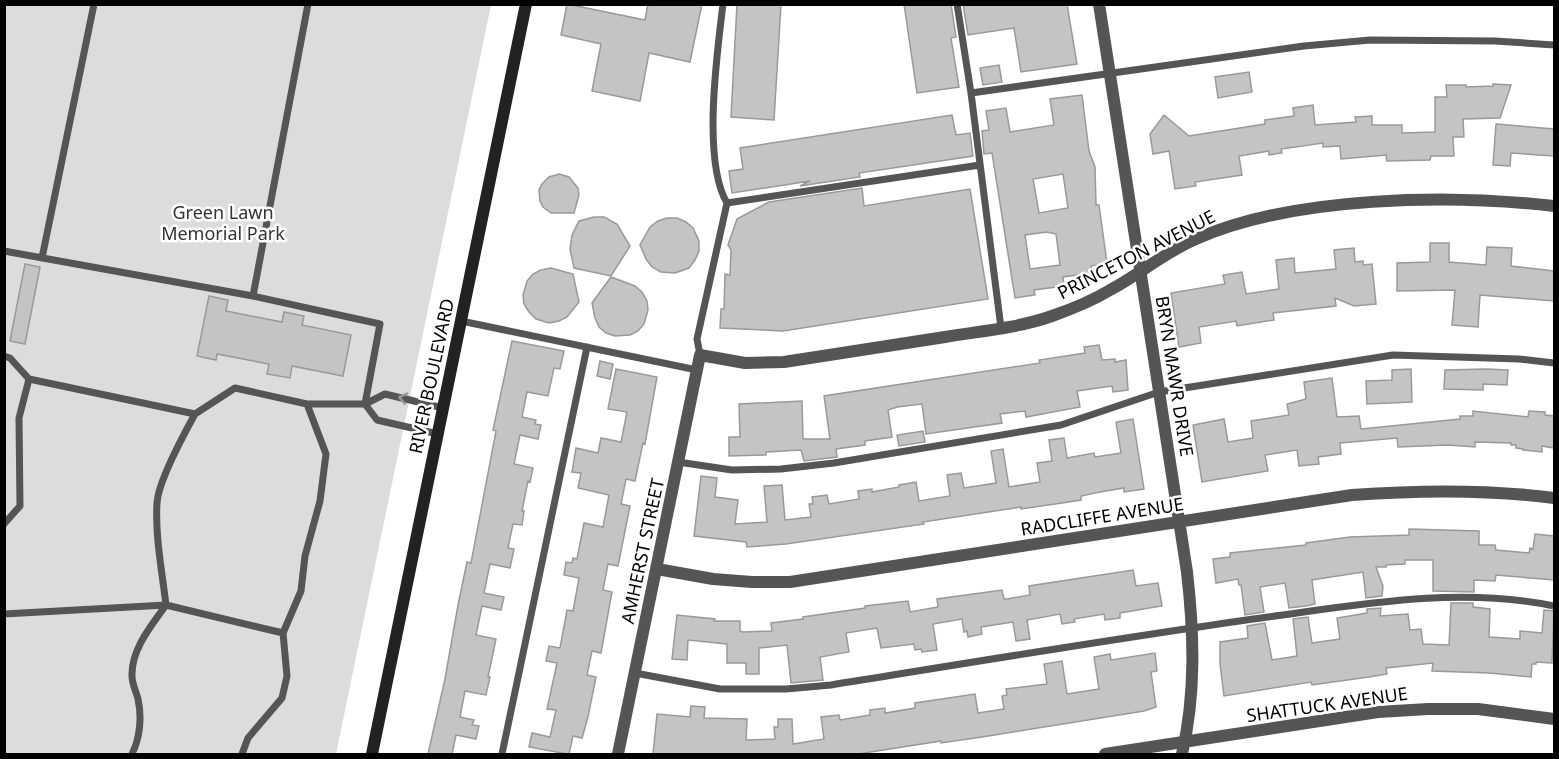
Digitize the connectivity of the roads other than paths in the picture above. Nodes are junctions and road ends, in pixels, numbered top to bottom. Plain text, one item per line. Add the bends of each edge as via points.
1 (94, 4) edge
2 (308, 4) edge
3 (526, 4) edge
4 (723, 4) edge
5 (957, 4) edge
6 (1099, 4) edge
7 (1554, 45) edge
8 (1110, 74) junction
9 (971, 93) junction
10 (980, 165) junction
11 (727, 203) junction
12 (1554, 206) edge
13 (4, 251) edge
14 (42, 258) junction
15 (1141, 271) junction
16 (253, 296) junction
17 (461, 321) junction
18 (1001, 328) junction
19 (587, 347) junction
20 (700, 355) junction
21 (4, 356) edge
22 (1554, 363) edge
23 (697, 370) junction
24 (29, 379) junction
25 (1160, 392) junction
26 (307, 404) junction
27 (364, 405) junction
28 (443, 408) junction
29 (195, 414) junction
30 (438, 434) junction
31 (678, 462) junction
32 (1554, 498) edge
33 (1179, 522) junction
34 (4, 524) edge
35 (657, 569) junction
36 (166, 605) junction
37 (1554, 606) edge
38 (4, 614) edge
39 (1192, 627) junction
40 (283, 633) junction
41 (635, 673) junction
42 (1554, 719) edge
43 (1183, 748) edge
44 (132, 754) edge
45 (242, 754) edge
46 (372, 754) edge
47 (502, 754) edge
48 (618, 754) edge
49 (1106, 754) edge

1 - 14 lane
2 - 16 lane
3 - 17 main road, RIVER BOULEVARD
4 - 11 lane via 713,128 718,183
5 - 9 lane
6 - 8 street, BRYN MAWR DRIVE
7 - 8 lane via 1370,40
8 - 9 lane
8 - 15 street, BRYN MAWR DRIVE
9 - 10 lane
10 - 11 lane
10 - 18 lane
11 - 20 lane via 697,339
12 - 15 street, PRINCETON AVENUE via 1412,201 1280,213 1204,235
13 - 14 lane
14 - 16 lane
15 - 18 street, PRINCETON AVENUE via 1076,307
15 - 25 street, BRYN MAWR DRIVE
16 - 27 lane via 380,324
17 - 19 lane
17 - 28 main road, RIVER BOULEVARD
18 - 20 street, PRINCETON AVENUE via 784,363 745,363
19 - 23 lane
19 - 47 lane
20 - 23 street, AMHERST STREET
21 - 24 lane
22 - 25 lane via 1393,356
23 - 31 street, AMHERST STREET
24 - 29 lane
24 - 34 lane via 19,418 20,506
25 - 31 lane via 1061,425 834,463 732,470
25 - 33 street, BRYN MAWR DRIVE
26 - 27 lane
26 - 29 lane via 235,388
26 - 40 lane via 326,454 301,591
28 -> 27 lane via 385,394
27 - 30 lane via 377,420
28 - 30 main road, RIVER BOULEVARD
29 - 36 lane via 156,501
30 - 46 main road, RIVER BOULEVARD
31 - 35 street, AMHERST STREET
32 - 33 street, RADCLIFFE AVENUE via 1463,490 1407,491 1352,495
33 - 35 street, RADCLIFFE AVENUE via 790,582 713,579
33 - 39 street, BRYN MAWR DRIVE
35 - 41 street, AMHERST STREET
36 - 38 lane
36 - 40 lane
36 - 44 lane via 145,634 134,661 132,677 140,722
37 - 39 lane via 1485,597 1395,600
39 - 41 lane via 831,686 720,689
39 - 43 street, BRYN MAWR DRIVE via 1191,699
40 - 45 lane via 287,676 282,698 248,738
41 - 48 street, AMHERST STREET
42 - 43 street, SHATTUCK AVENUE via 1478,709 1378,712
43 - 49 street, SHATTUCK AVENUE

